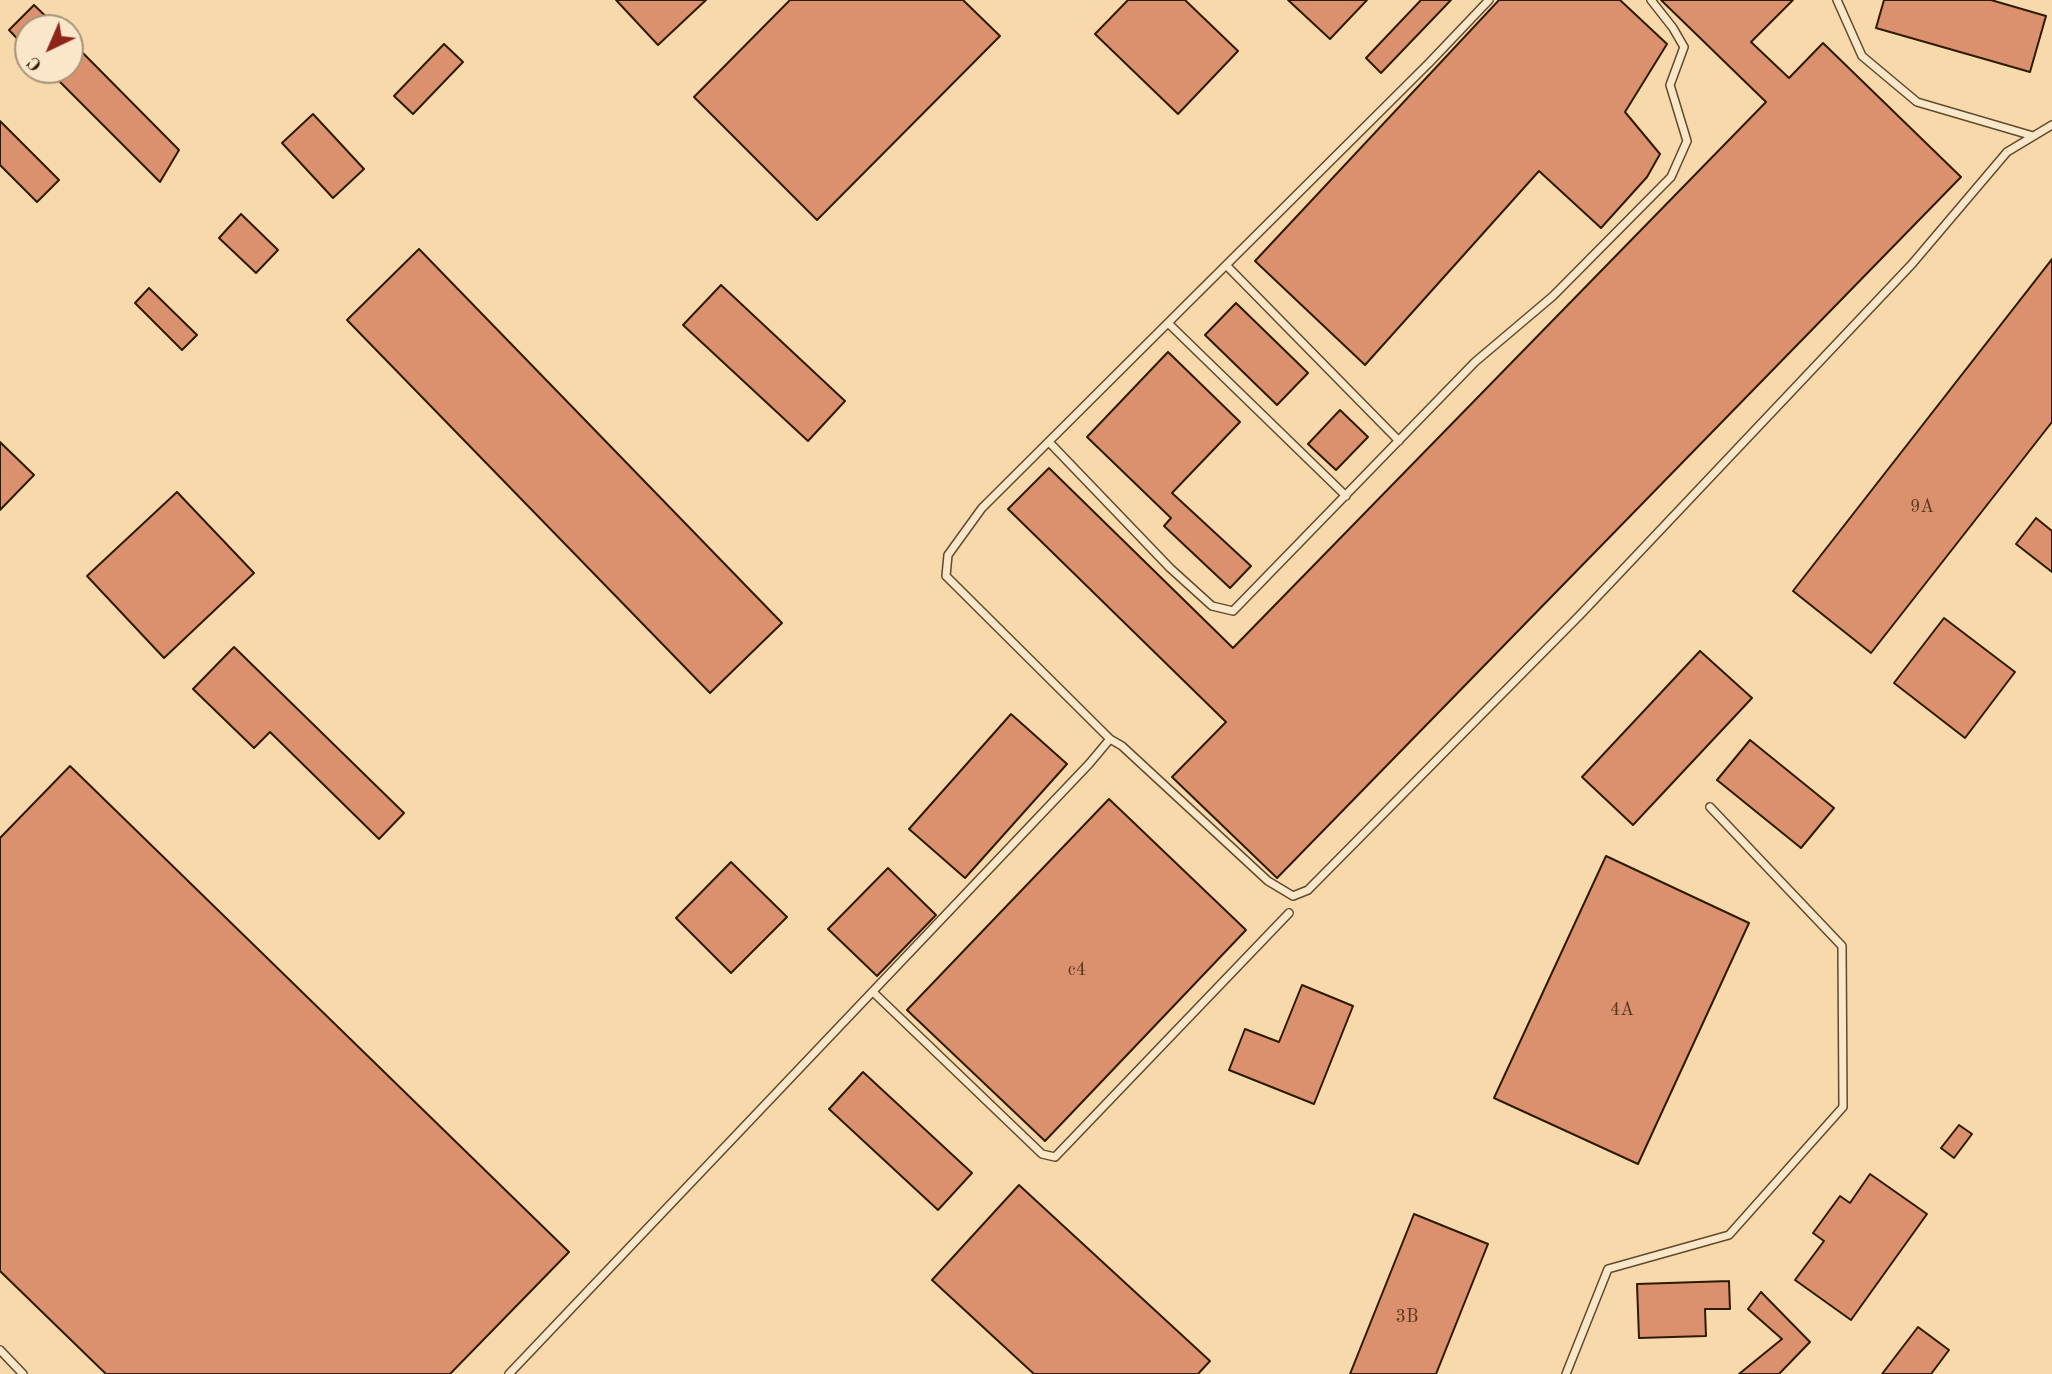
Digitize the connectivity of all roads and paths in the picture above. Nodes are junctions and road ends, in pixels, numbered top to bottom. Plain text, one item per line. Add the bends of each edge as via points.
1 (1489, 0) edge
2 (1651, 0) edge
3 (1837, 0) edge
4 (2052, 125) edge
5 (2033, 136) junction
6 (1226, 265) junction
7 (1168, 323) junction
8 (1399, 441) junction
9 (1049, 442) junction
10 (1346, 496) junction
11 (1110, 738) junction
12 (1710, 807) dead end
13 (1289, 913) dead end
14 (873, 992) junction
15 (0, 1350) edge
16 (515, 1367) junction
17 (23, 1374) edge
18 (509, 1374) edge
19 (522, 1374) edge
20 (1566, 1374) edge

1 - 6 lane
2 - 8 lane via 1684,47 1670,85 1688,141 1671,177 1553,296 1475,362
3 - 5 lane via 1862,56 1917,103
4 - 5 lane
5 - 11 lane via 2007,152 1912,264 1579,616 1308,890 1293,896 1268,881
6 - 7 lane
6 - 8 lane
7 - 9 lane
7 - 10 lane
8 - 10 lane
9 - 10 lane via 1170,568 1212,606 1233,611
9 - 11 lane via 982,508 948,555 946,576
11 - 14 lane
12 - 20 lane via 1842,946 1843,1107 1729,1235 1608,1269
13 - 14 lane via 1055,1157 1042,1154
14 - 16 lane
15 - 17 lane
16 - 18 lane
16 - 19 lane

